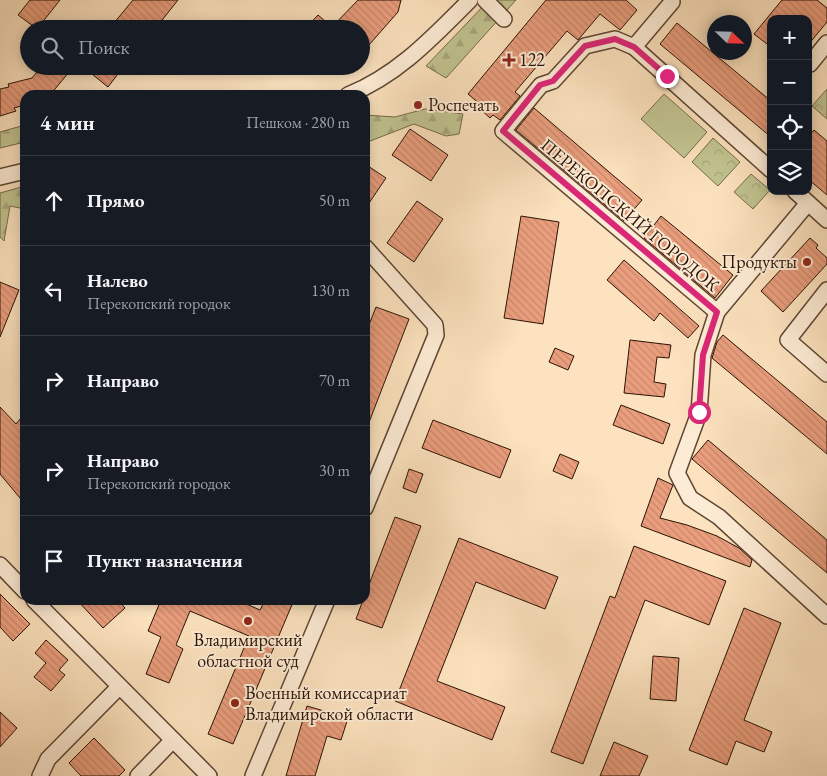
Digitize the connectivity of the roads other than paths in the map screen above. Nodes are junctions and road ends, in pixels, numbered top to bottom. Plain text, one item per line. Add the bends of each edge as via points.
1 (470, 0) edge
2 (484, 0) edge
3 (673, 1) edge
4 (504, 19) dead end
5 (827, 42) edge
6 (634, 47) junction
7 (812, 61) edge
8 (359, 90) edge
9 (767, 166) edge
10 (20, 172) edge
11 (0, 177) edge
12 (799, 195) edge
13 (808, 204) junction
14 (827, 220) edge
15 (370, 253) edge
16 (827, 290) edge
17 (717, 312) junction
18 (827, 374) edge
19 (370, 496) edge
20 (0, 566) edge
21 (20, 586) edge
22 (39, 605) edge
23 (325, 605) edge
24 (827, 616) edge
25 (118, 686) junction
26 (173, 740) junction
27 (40, 776) edge
28 (138, 776) edge
29 (209, 776) edge
30 (253, 776) edge

1 - 8 street via 413,56
2 - 4 street
3 - 6 street
5 - 7 street
6 - 9 street
6 - 17 street, ПЕРЕКОПСКИЙ ГОРОДОК via 615,39 585,46 553,81 540,85 503,131
10 - 11 street
12 - 13 street
13 - 14 street
13 - 17 street, ПЕРЕКОПСКИЙ ГОРОДОК
15 - 19 street via 435,325 436,335
16 - 18 street via 788,340
17 - 24 street via 703,355 699,412 677,473 690,498 719,517
20 - 21 street
22 - 25 street
23 - 30 street
25 - 26 street
25 - 27 street via 48,759
26 - 28 street
26 - 29 street

